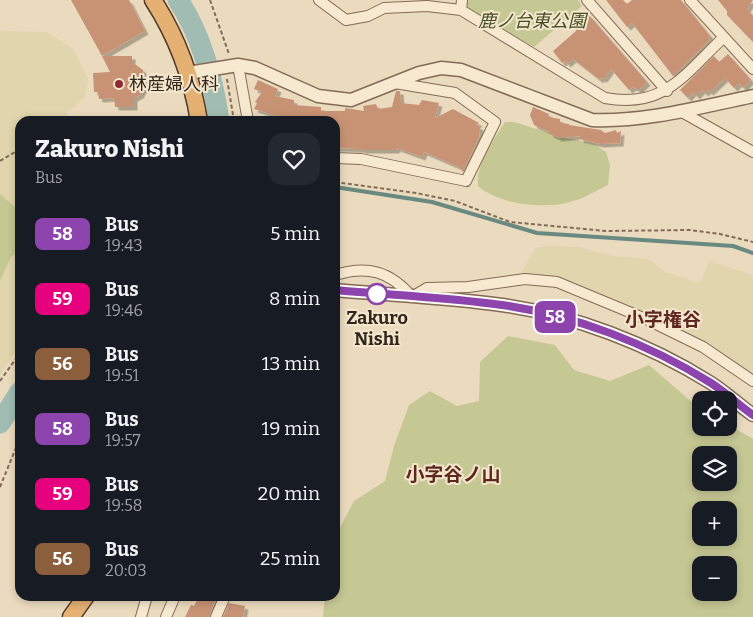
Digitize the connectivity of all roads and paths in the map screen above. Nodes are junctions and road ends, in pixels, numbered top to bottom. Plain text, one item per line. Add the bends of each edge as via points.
1 (153, 0) edge
2 (210, 0) edge
3 (320, 0) edge
4 (587, 0) edge
5 (690, 0) edge
6 (385, 4) edge
7 (461, 5) edge
8 (723, 38) junction
9 (231, 66) junction
10 (753, 69) edge
11 (195, 72) junction
12 (394, 83) junction
13 (666, 91) junction
14 (753, 96) edge
15 (680, 111) junction
16 (199, 116) edge
17 (234, 116) edge
18 (246, 116) edge
19 (15, 152) edge
20 (753, 152) edge
21 (340, 158) edge
22 (0, 161) edge
23 (340, 183) edge
24 (753, 242) edge
25 (340, 274) edge
26 (340, 290) edge
27 (412, 297) junction
28 (15, 360) edge
29 (0, 381) edge
30 (753, 381) edge
31 (753, 415) edge
32 (15, 450) edge
33 (0, 487) edge
34 (82, 601) edge
35 (146, 601) edge
36 (173, 601) edge
37 (223, 601) edge
38 (71, 617) edge
39 (141, 617) edge
40 (166, 617) edge
41 (216, 617) edge

1 - 11 highway
2 - 9 path
3 - 6 street via 346,20 368,16
4 - 13 street
5 - 8 street
6 - 7 street
7 - 13 street via 605,98 640,100
8 - 10 street
8 - 13 street
9 - 11 street
9 - 12 street via 255,68 318,96 351,100
9 - 17 path
9 - 18 street
11 - 16 highway
12 - 15 street via 441,68 461,70 592,120 628,119
12 - 21 street via 455,93 496,122 466,181 361,159
14 - 15 street
15 - 20 street
19 - 22 path
23 - 24 path via 455,201 510,222 606,231 690,230
25 - 27 street via 364,269 374,271 402,284
26 - 27 street
27 - 30 street via 427,288 468,288 524,279 557,282 704,347
27 - 31 street via 501,304 589,326 669,360 711,383
28 - 29 path
32 - 33 path
34 - 38 highway
35 - 39 street
36 - 40 street
37 - 41 street

